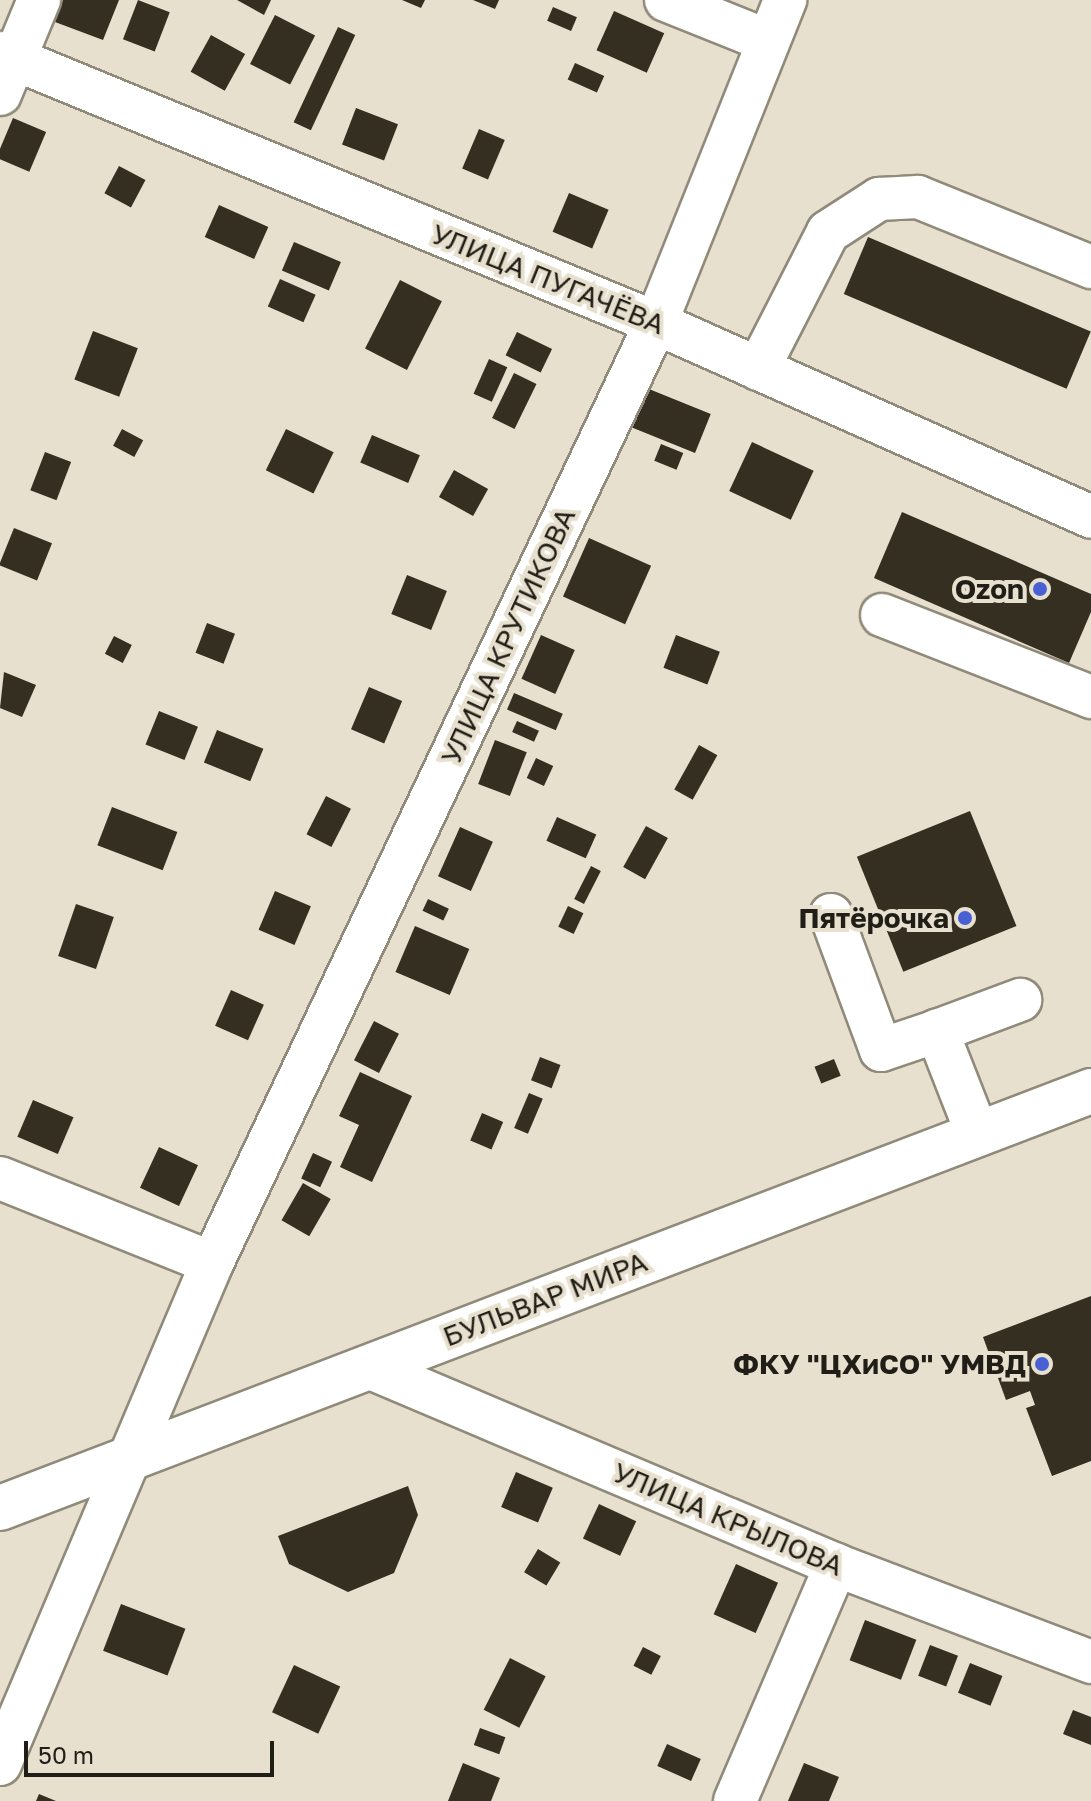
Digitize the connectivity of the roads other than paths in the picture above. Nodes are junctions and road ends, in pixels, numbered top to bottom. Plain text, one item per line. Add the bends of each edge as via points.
1 (39, 0) edge
2 (666, 0) edge
3 (785, 0) edge
4 (768, 41) junction
5 (5, 69) edge
6 (1091, 267) edge
7 (656, 323) junction
8 (758, 369) junction
9 (1091, 517) edge
10 (882, 615) dead end
11 (1091, 697) edge
12 (831, 915) dead end
13 (1020, 1000) dead end
14 (937, 1031) junction
15 (1091, 1091) edge
16 (977, 1133) junction
17 (0, 1178) edge
18 (212, 1263) junction
19 (368, 1367) junction
20 (128, 1458) junction
21 (0, 1508) edge
22 (836, 1565) junction
23 (1091, 1662) edge
24 (0, 1764) edge
25 (735, 1801) edge

1 - 5 street
2 - 4 street
3 - 4 street, УЛИЦА КРУТИКОВА
4 - 7 street, УЛИЦА КРУТИКОВА
5 - 7 street, УЛИЦА ПУГАЧЁВА
6 - 8 street via 918,197 879,199 828,232
7 - 8 street, УЛИЦА ПУГАЧЁВА
7 - 18 street, УЛИЦА КРУТИКОВА
8 - 9 street, УЛИЦА ПУГАЧЁВА
10 - 11 street
12 - 14 street via 881,1050
13 - 14 street
14 - 16 street
15 - 16 main road, БУЛЬВАР МИРА
16 - 19 main road, БУЛЬВАР МИРА
17 - 18 street
18 - 20 street
19 - 20 main road, БУЛЬВАР МИРА
19 - 22 street, УЛИЦА КРЫЛОВА
20 - 21 main road, БУЛЬВАР МИРА
20 - 24 street
22 - 23 street, УЛИЦА КРЫЛОВА
22 - 25 street

